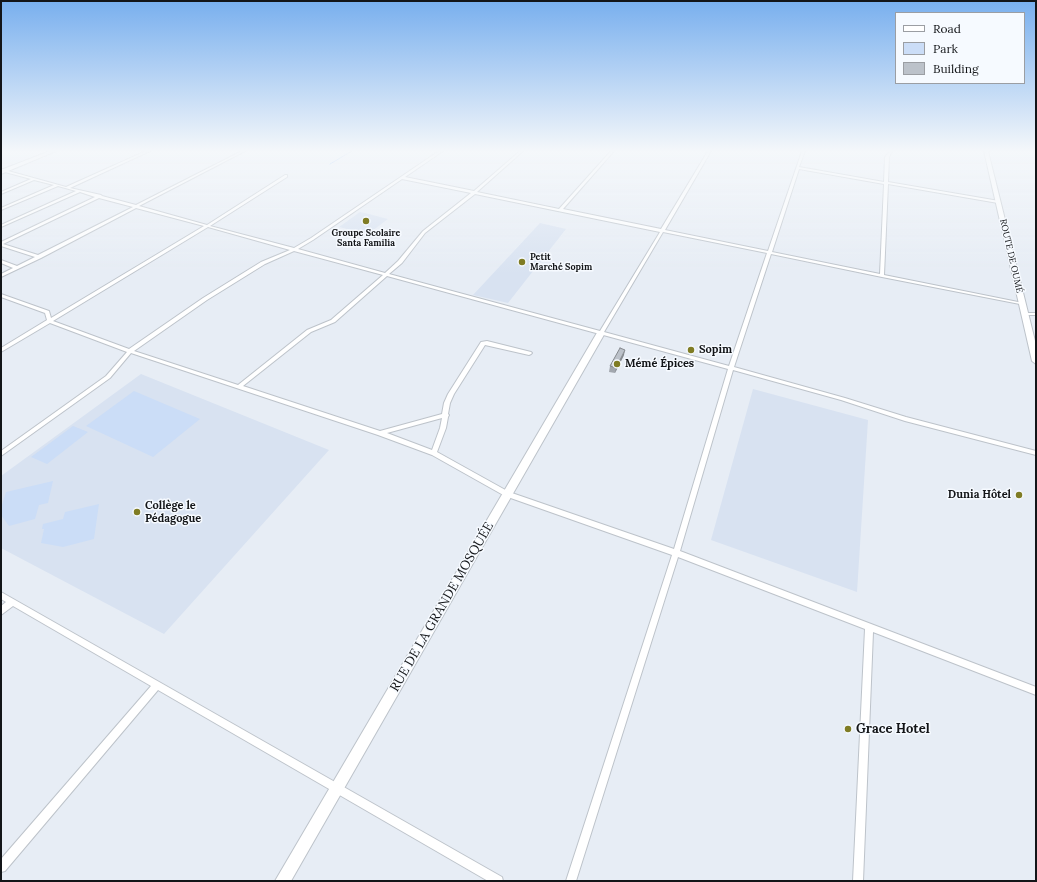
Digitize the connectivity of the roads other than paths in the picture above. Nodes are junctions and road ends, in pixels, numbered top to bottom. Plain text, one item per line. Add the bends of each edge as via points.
1 (40, 192) edge
2 (77, 192) edge
3 (85, 192) edge
4 (165, 192) edge
5 (261, 192) edge
6 (381, 192) edge
7 (470, 192) edge
8 (576, 192) edge
9 (685, 192) edge
10 (790, 192) edge
11 (886, 192) edge
12 (940, 192) edge
13 (996, 192) edge
14 (474, 193) junction
15 (100, 196) junction
16 (998, 202) junction
17 (136, 207) junction
18 (1, 210) edge
19 (560, 210) junction
20 (1, 226) edge
21 (208, 226) junction
22 (662, 231) junction
23 (1, 245) edge
24 (295, 249) junction
25 (769, 253) junction
26 (39, 257) junction
27 (1, 261) edge
28 (17, 268) junction
29 (386, 274) junction
30 (1, 276) edge
31 (882, 276) junction
32 (1, 295) edge
33 (1023, 304) junction
34 (1025, 314) junction
35 (1036, 314) edge
36 (50, 321) junction
37 (601, 333) junction
38 (1, 350) edge
39 (130, 351) junction
40 (529, 353) dead end
41 (1036, 361) edge
42 (731, 368) junction
43 (239, 387) junction
44 (446, 416) junction
45 (380, 434) junction
46 (434, 453) junction
47 (1036, 453) edge
48 (1, 454) edge
49 (507, 494) junction
50 (676, 553) junction
51 (1, 595) edge
52 (12, 602) junction
53 (1, 611) edge
54 (869, 626) junction
55 (156, 686) junction
56 (1036, 691) edge
57 (338, 788) junction
58 (1, 867) edge
59 (574, 880) edge
60 (283, 881) edge
61 (498, 881) edge
62 (858, 881) edge

1 - 18 street
2 - 20 street
3 - 15 street
4 - 17 street
5 - 21 street
6 - 24 street
7 - 14 street
8 - 19 street
9 - 22 street
10 - 25 street
11 - 31 street
12 - 16 street
13 - 16 street, ROUTE DE OUMÉ
14 - 19 street
14 - 29 street via 424,232 400,262
15 - 17 street
15 - 23 street
16 - 33 street, ROUTE DE OUMÉ
17 - 21 street
17 - 26 street
19 - 22 street
21 - 24 street
21 - 36 street
22 - 25 street
22 - 37 street
23 - 26 street
24 - 29 street
24 - 39 street via 263,263
25 - 31 street
25 - 42 street
26 - 28 street
27 - 28 street
28 - 30 street
29 - 37 street
29 - 43 street via 333,321 309,331
31 - 33 street
32 - 36 street via 47,312
33 - 34 street, ROUTE DE OUMÉ
34 - 35 street
34 - 41 street, ROUTE DE OUMÉ
36 - 38 street
36 - 39 street
37 - 42 street
37 - 49 street, RUE DE LA GRANDE MOSQUÉE
39 - 43 street
39 - 48 street via 108,377
40 - 44 street via 483,343 451,394
42 - 47 street via 905,419
42 - 50 street
43 - 45 street
44 - 45 street
44 - 46 street
45 - 46 street
46 - 49 street
49 - 50 street
49 - 57 street, RUE DE LA GRANDE MOSQUÉE
50 - 54 street
50 - 59 street
51 - 52 street
52 - 53 street
52 - 55 street
54 - 56 street
54 - 62 street
55 - 57 street
55 - 58 street
57 - 60 street, RUE DE LA GRANDE MOSQUÉE
57 - 61 street

